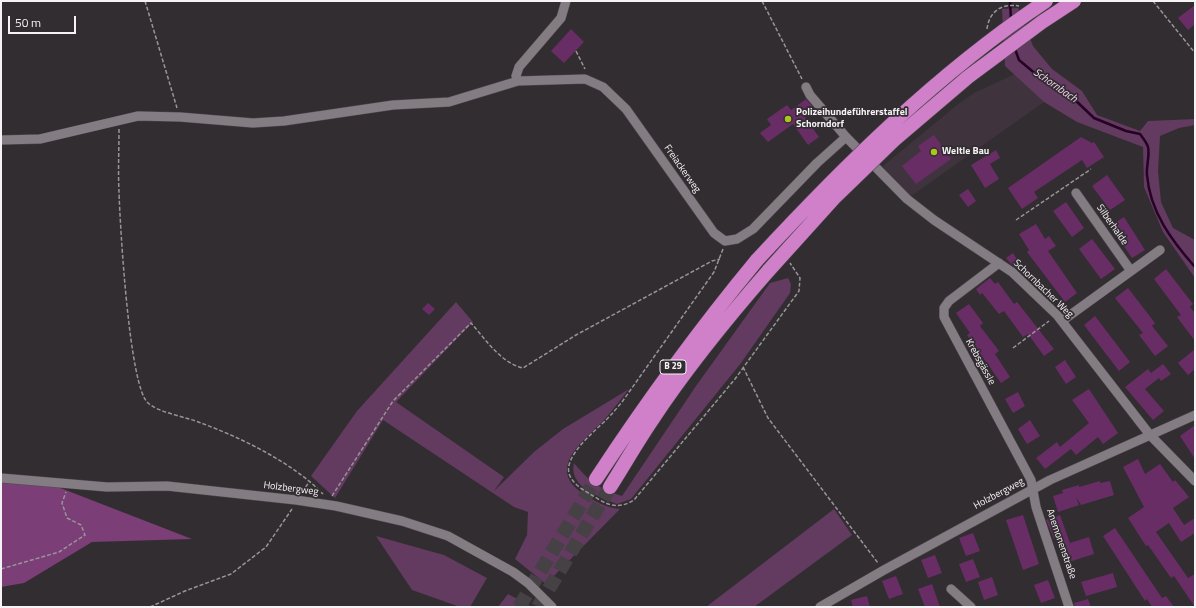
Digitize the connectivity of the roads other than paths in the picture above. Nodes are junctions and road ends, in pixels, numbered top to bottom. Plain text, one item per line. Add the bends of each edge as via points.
1 (566, 1) edge
2 (1046, 1) edge
3 (1074, 1) edge
4 (518, 81) junction
5 (806, 87) road end
6 (846, 137) junction
7 (1, 140) edge
8 (1076, 193) dead end
9 (1160, 250) dead end
10 (999, 263) junction
11 (1131, 271) junction
12 (1060, 318) junction
13 (1195, 415) edge
14 (1150, 435) junction
15 (1, 478) edge
16 (596, 479) tunnel mouth
17 (1195, 481) edge
18 (610, 487) tunnel mouth
19 (1033, 488) junction
20 (951, 589) dead end
21 (552, 607) edge
22 (820, 607) edge
23 (971, 607) edge
24 (1069, 607) edge

1 - 4 street via 561,18 518,67
2 - 16 highway, B 29, bridge via 958,67 885,129 823,189 757,260 707,320 638,415
3 - 18 highway, B 29, bridge via 968,77 894,140 834,198 726,320 652,420
4 - 6 street, Freiackerweg via 585,79 603,87 626,109 714,233 725,241 754,229 817,163
4 - 7 street, Freiackerweg via 449,102 393,105 284,121 252,123 138,116 40,139
5 - 6 street
6 - 10 street, Schornbacher Weg via 907,199
8 - 11 street, Silberhalde
9 - 11 street
10 - 12 street, Schornbacher Weg via 1012,272
10 - 19 street, Krebsgässle via 949,301 944,308 944,317
11 - 12 street
12 - 14 street, Schornbacher Weg
13 - 14 street, Holzbergweg
14 - 17 street, Schornbacher Weg
14 - 19 street, Holzbergweg
15 - 21 street, Holzbergweg via 107,487 167,486 333,503 448,536 513,572
19 - 22 street, Holzbergweg
19 - 24 street, Anemonenstraße via 1036,507
20 - 23 street

